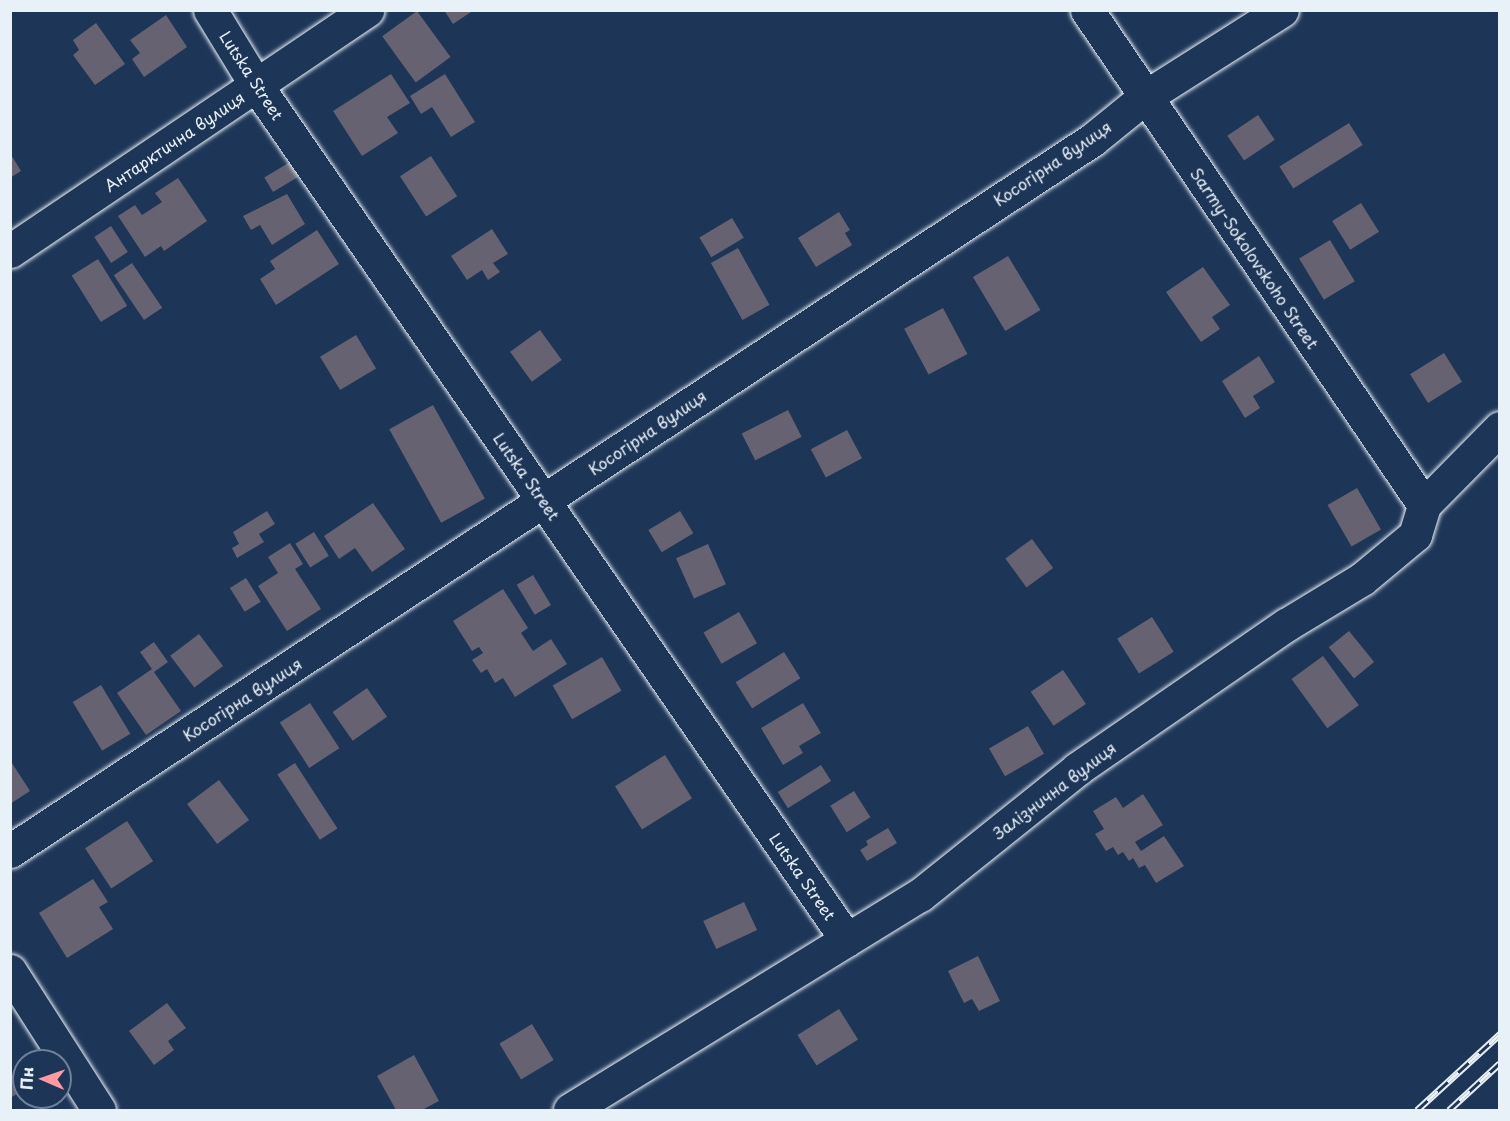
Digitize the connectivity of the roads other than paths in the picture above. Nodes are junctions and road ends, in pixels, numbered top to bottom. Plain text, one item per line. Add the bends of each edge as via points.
1 (210, 10) edge
2 (367, 10) edge
3 (1087, 10) edge
4 (1282, 10) edge
5 (256, 85) junction
6 (1144, 97) junction
7 (10, 250) edge
8 (1500, 428) edge
9 (542, 499) junction
10 (1424, 506) junction
11 (10, 851) edge
12 (847, 940) junction
13 (10, 970) edge
14 (99, 1110) edge
15 (570, 1110) edge

1 - 5 street, Lutska Street
2 - 5 street, Антарктична вулиця
3 - 6 street, Sarmy-Sokolovskoho Street
4 - 6 street, Косогірна вулиця
5 - 7 street, Антарктична вулиця
5 - 9 street, Lutska Street
6 - 9 street, Косогірна вулиця via 1092,140 608,460
6 - 10 street, Sarmy-Sokolovskoho Street
8 - 10 street, Залізнична вулиця
9 - 11 street, Косогірна вулиця
9 - 12 street, Lutska Street
10 - 12 street, Залізнична вулиця via 1415,535 1362,579 1286,625 1077,769 920,895
12 - 15 street, Залізнична вулиця
13 - 14 street

